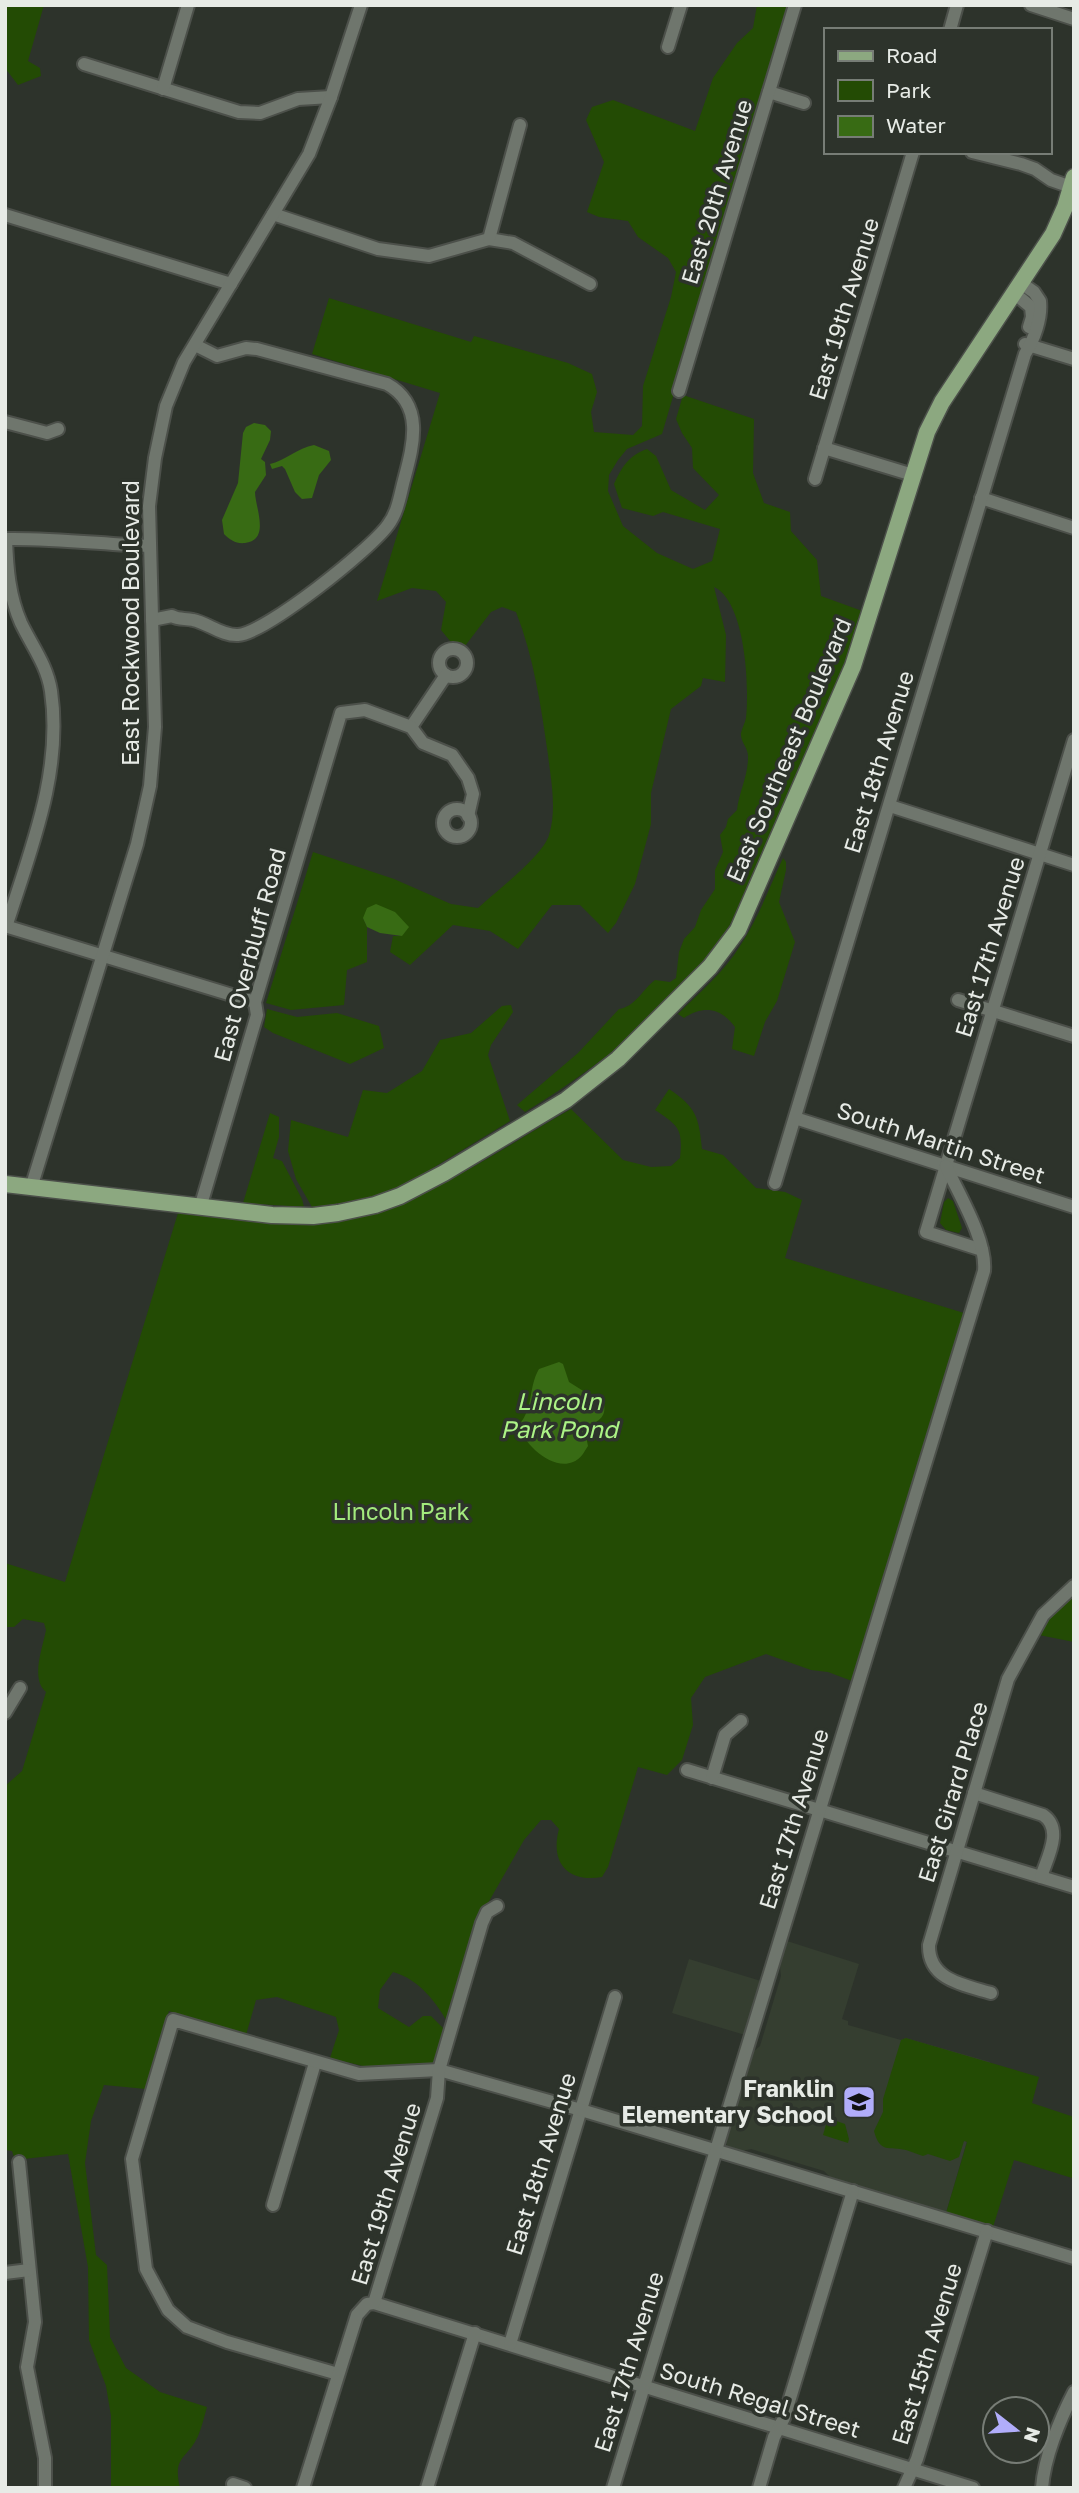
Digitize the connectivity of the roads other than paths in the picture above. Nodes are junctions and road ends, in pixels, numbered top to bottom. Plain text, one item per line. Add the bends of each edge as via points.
1 (188, 5) edge
2 (361, 5) edge
3 (681, 5) edge
4 (795, 5) edge
5 (957, 5) edge
6 (1031, 5) edge
7 (1074, 19) edge
8 (951, 28) edge
9 (668, 47) dead end
10 (84, 64) dead end
11 (163, 89) junction
12 (769, 92) junction
13 (331, 97) junction
14 (804, 103) dead end
15 (520, 125) dead end
16 (912, 154) edge
17 (980, 154) edge
18 (1073, 184) edge
19 (273, 214) junction
20 (5, 215) edge
21 (489, 239) junction
22 (231, 284) junction
23 (590, 284) dead end
24 (1018, 288) junction
25 (201, 347) junction
26 (1027, 348) junction
27 (1074, 359) edge
28 (679, 391) dead end
29 (5, 422) edge
30 (58, 429) dead end
31 (824, 448) junction
32 (913, 475) junction
33 (815, 479) dead end
34 (981, 498) junction
35 (1074, 528) edge
36 (6, 539) edge
37 (149, 546) junction
38 (157, 619) junction
39 (446, 675) dead end
40 (411, 727) junction
41 (1074, 740) edge
42 (890, 806) junction
43 (468, 816) dead end
44 (1040, 854) junction
45 (1074, 865) edge
46 (6, 926) edge
47 (101, 956) junction
48 (958, 1000) dead end
49 (255, 1002) junction
50 (993, 1010) junction
51 (1074, 1036) edge
52 (795, 1118) junction
53 (946, 1166) junction
54 (775, 1183) dead end
55 (5, 1184) edge
56 (31, 1188) junction
57 (1074, 1207) edge
58 (200, 1208) junction
59 (982, 1250) junction
60 (1074, 1586) edge
61 (20, 1688) dead end
62 (5, 1713) edge
63 (741, 1721) dead end
64 (687, 1770) dead end
65 (712, 1778) junction
66 (974, 1793) junction
67 (819, 1810) junction
68 (957, 1852) junction
69 (1041, 1877) junction
70 (1074, 1887) edge
71 (497, 1906) dead end
72 (991, 1993) dead end
73 (615, 1997) dead end
74 (315, 2063) junction
75 (439, 2070) junction
76 (581, 2110) junction
77 (715, 2151) junction
78 (19, 2162) dead end
79 (853, 2191) junction
80 (273, 2205) dead end
81 (987, 2231) junction
82 (1074, 2258) edge
83 (29, 2270) junction
84 (5, 2273) edge
85 (374, 2303) junction
86 (475, 2333) junction
87 (510, 2344) junction
88 (338, 2374) junction
89 (644, 2386) junction
90 (1074, 2392) edge
91 (779, 2428) junction
92 (912, 2469) junction
93 (45, 2488) edge
94 (303, 2488) edge
95 (427, 2488) edge
96 (612, 2488) edge
97 (759, 2488) edge
98 (904, 2488) edge
99 (973, 2488) edge
100 (1042, 2488) edge

1 - 11 street
2 - 13 street, East Rockwood Boulevard
3 - 9 street
4 - 12 street, East 20th Avenue
5 - 8 street
6 - 7 street
10 - 11 street
11 - 13 street via 260,113 298,99
12 - 14 street
12 - 28 street, East 20th Avenue
13 - 19 street, East Rockwood Boulevard via 309,154
15 - 21 street
16 - 31 street, East 19th Avenue
17 - 18 street
18 - 24 main road via 1053,234
19 - 21 street via 378,249 429,256
19 - 22 street, East Rockwood Boulevard
20 - 22 street
21 - 23 street via 513,243
22 - 25 street, East Rockwood Boulevard
24 - 26 street, East 18th Avenue via 1032,312
24 - 32 main road, East Southeast Boulevard via 942,402
25 - 37 street, East Rockwood Boulevard via 184,362 166,406 149,506
25 - 38 street via 217,356 257,349 387,384 404,397 411,412 413,447 387,526 307,596 239,635 196,620
26 - 27 street
26 - 34 street, East 18th Avenue
29 - 30 street via 47,433
31 - 32 street
31 - 33 street, East 19th Avenue
32 - 58 main road, East Southeast Boulevard via 853,666 738,930 710,967 618,1059 566,1100 400,1196 313,1216
34 - 35 street
34 - 42 street, East 18th Avenue
36 - 37 street
36 - 46 street via 13,604 44,664 51,692 52,734 47,792
37 - 38 street, East Rockwood Boulevard
38 - 47 street, East Rockwood Boulevard via 150,786 137,844
39 - 40 street
40 - 43 street via 424,743 452,755 468,778 473,794
40 - 49 street, East Overbluff Road via 365,710 341,713
41 - 44 street, East 17th Avenue
42 - 44 street
42 - 52 street, East 18th Avenue
44 - 45 street
44 - 50 street, East 17th Avenue
46 - 47 street
47 - 49 street
47 - 56 street, East Rockwood Boulevard
48 - 50 street
49 - 58 street, East Overbluff Road via 257,1015
50 - 51 street
50 - 53 street, East 17th Avenue
52 - 53 street, South Martin Street
52 - 54 street, East 18th Avenue
53 - 57 street, South Martin Street
53 - 59 street, East 17th Avenue
53 - 59 street, East 17th Avenue via 926,1231
55 - 56 main road, East Southeast Boulevard
56 - 58 main road, East Southeast Boulevard
59 - 67 street, East 17th Avenue via 981,1280
60 - 66 street, East Girard Place via 1049,1606 1013,1667
61 - 62 street
63 - 65 street via 725,1735
64 - 65 street
65 - 67 street
66 - 68 street, East Girard Place
66 - 69 street via 1043,1815 1052,1824 1053,1839
67 - 68 street
67 - 77 street, East 17th Avenue
68 - 69 street
68 - 72 street, East Girard Place via 929,1952 942,1976
69 - 70 street
71 - 75 street, East 19th Avenue via 487,1912 482,1923
73 - 76 street, East 18th Avenue
74 - 75 street via 370,2075
74 - 80 street
74 - 88 street via 173,2020 132,2159 146,2269 168,2310 187,2327
75 - 76 street
75 - 85 street, East 19th Avenue via 437,2098
76 - 77 street
76 - 87 street, East 18th Avenue
77 - 79 street
77 - 89 street, East 17th Avenue
78 - 83 street
79 - 81 street
79 - 91 street
81 - 82 street
81 - 92 street, East 15th Avenue
83 - 84 street
83 - 93 street via 35,2322 27,2367 45,2458
85 - 86 street, South Regal Street
85 - 88 street, East 19th Avenue via 357,2315
86 - 87 street, South Regal Street
86 - 95 street
87 - 89 street, South Regal Street
88 - 94 street, East 19th Avenue
89 - 91 street, South Regal Street
89 - 96 street, East 17th Avenue
90 - 100 street via 1045,2466
91 - 92 street, South Regal Street
91 - 97 street
92 - 98 street, East 15th Avenue
92 - 99 street, South Regal Street

